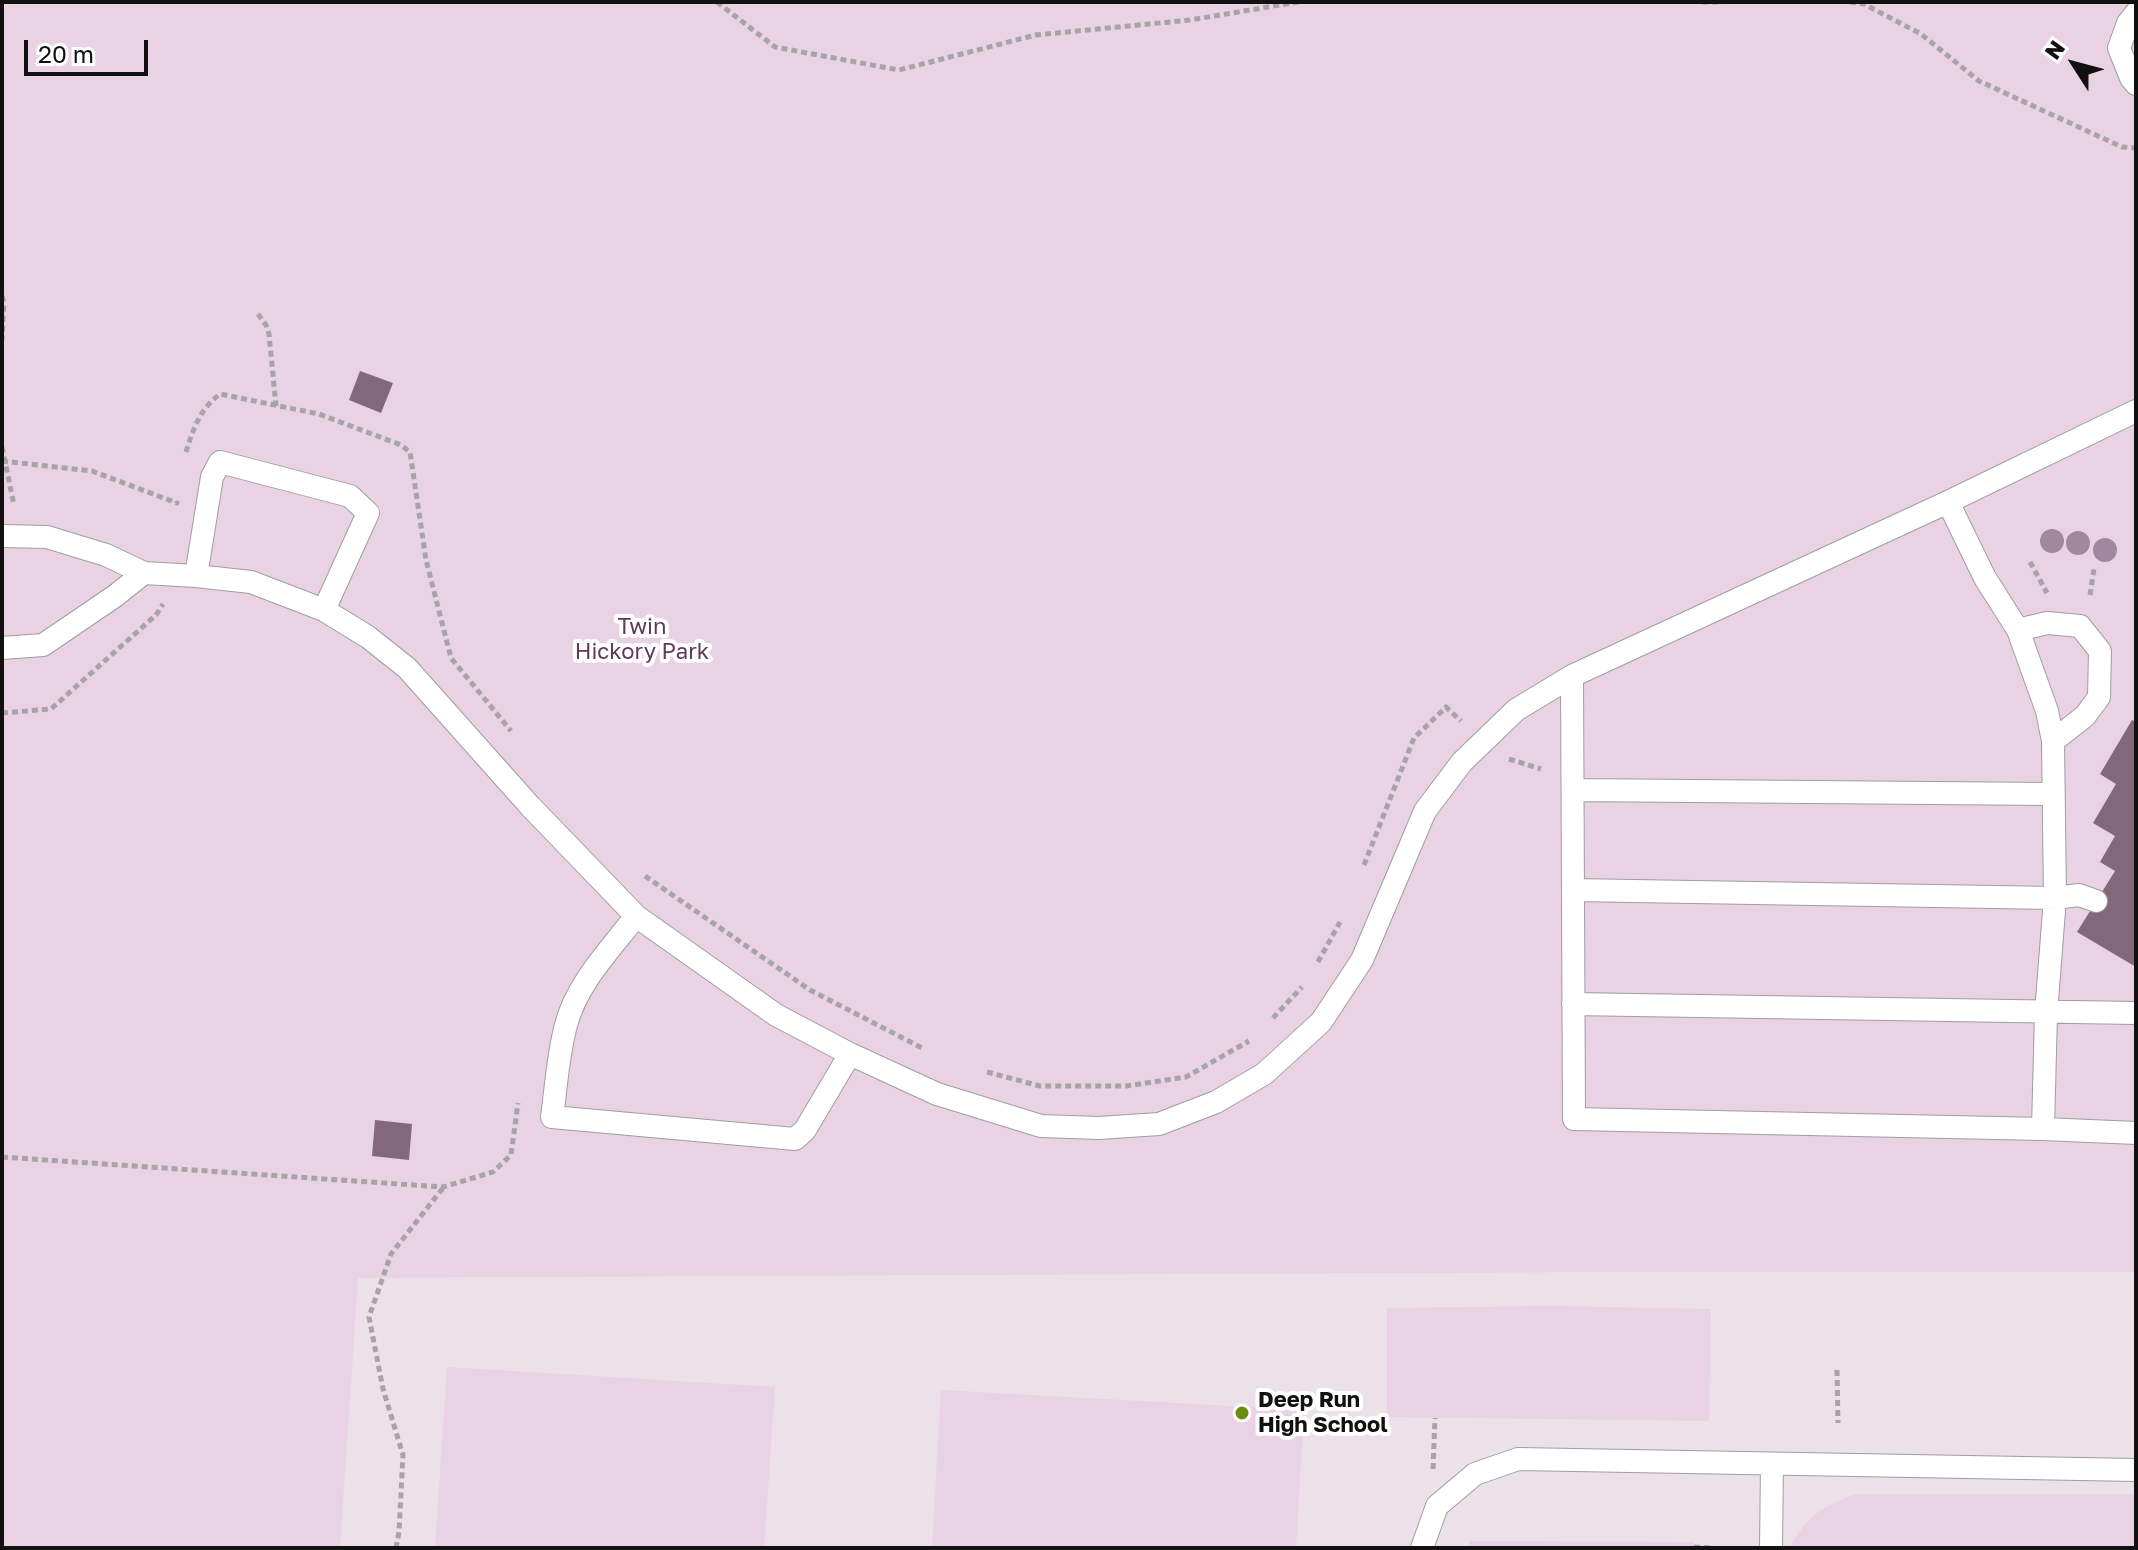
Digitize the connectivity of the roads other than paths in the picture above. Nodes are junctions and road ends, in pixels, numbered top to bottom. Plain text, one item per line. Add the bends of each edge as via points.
1 (2136, 13) edge
2 (2136, 84) edge
3 (2136, 411) edge
4 (1948, 502) junction
5 (11, 536) edge
6 (144, 573) junction
7 (196, 576) junction
8 (324, 610) junction
9 (2018, 630) junction
10 (2, 648) edge
11 (1572, 676) junction
12 (2053, 741) junction
13 (1573, 790) junction
14 (2052, 794) junction
15 (1573, 890) junction
16 (2055, 898) junction
17 (2096, 901) dead end
18 (636, 916) junction
19 (1573, 1004) junction
20 (2046, 1013) junction
21 (2136, 1013) edge
22 (850, 1054) junction
23 (2043, 1129) junction
24 (2136, 1133) edge
25 (1772, 1464) junction
26 (2136, 1470) edge
27 (1422, 1548) edge
28 (1771, 1548) edge

1 - 2 lane via 2119,48
3 - 4 lane
4 - 9 lane via 1985,578
4 - 11 lane
5 - 6 lane via 47,537
6 - 7 lane
6 - 10 lane via 43,645
7 - 8 lane via 251,582
7 - 8 lane via 212,477 220,462 350,496 368,513
8 - 18 lane via 407,668
9 - 12 lane
9 - 12 lane via 2047,623 2080,626 2100,651 2099,697 2085,716
11 - 13 lane
11 - 22 lane via 1516,710 1462,762 1425,811 1362,960 1321,1022 1264,1074 1216,1102 1159,1124 1041,1126 937,1094
12 - 14 lane
13 - 14 lane
13 - 15 lane
14 - 16 lane
15 - 16 lane
15 - 19 lane
16 - 17 lane via 2079,895
16 - 20 lane
18 - 22 lane via 776,1015
18 - 22 lane via 576,998 566,1025 552,1117 795,1139
19 - 20 lane
19 - 23 lane via 1574,1119
20 - 21 lane
20 - 23 lane
23 - 24 lane
25 - 26 lane
25 - 27 lane via 1518,1459 1475,1474 1437,1506
25 - 28 lane

